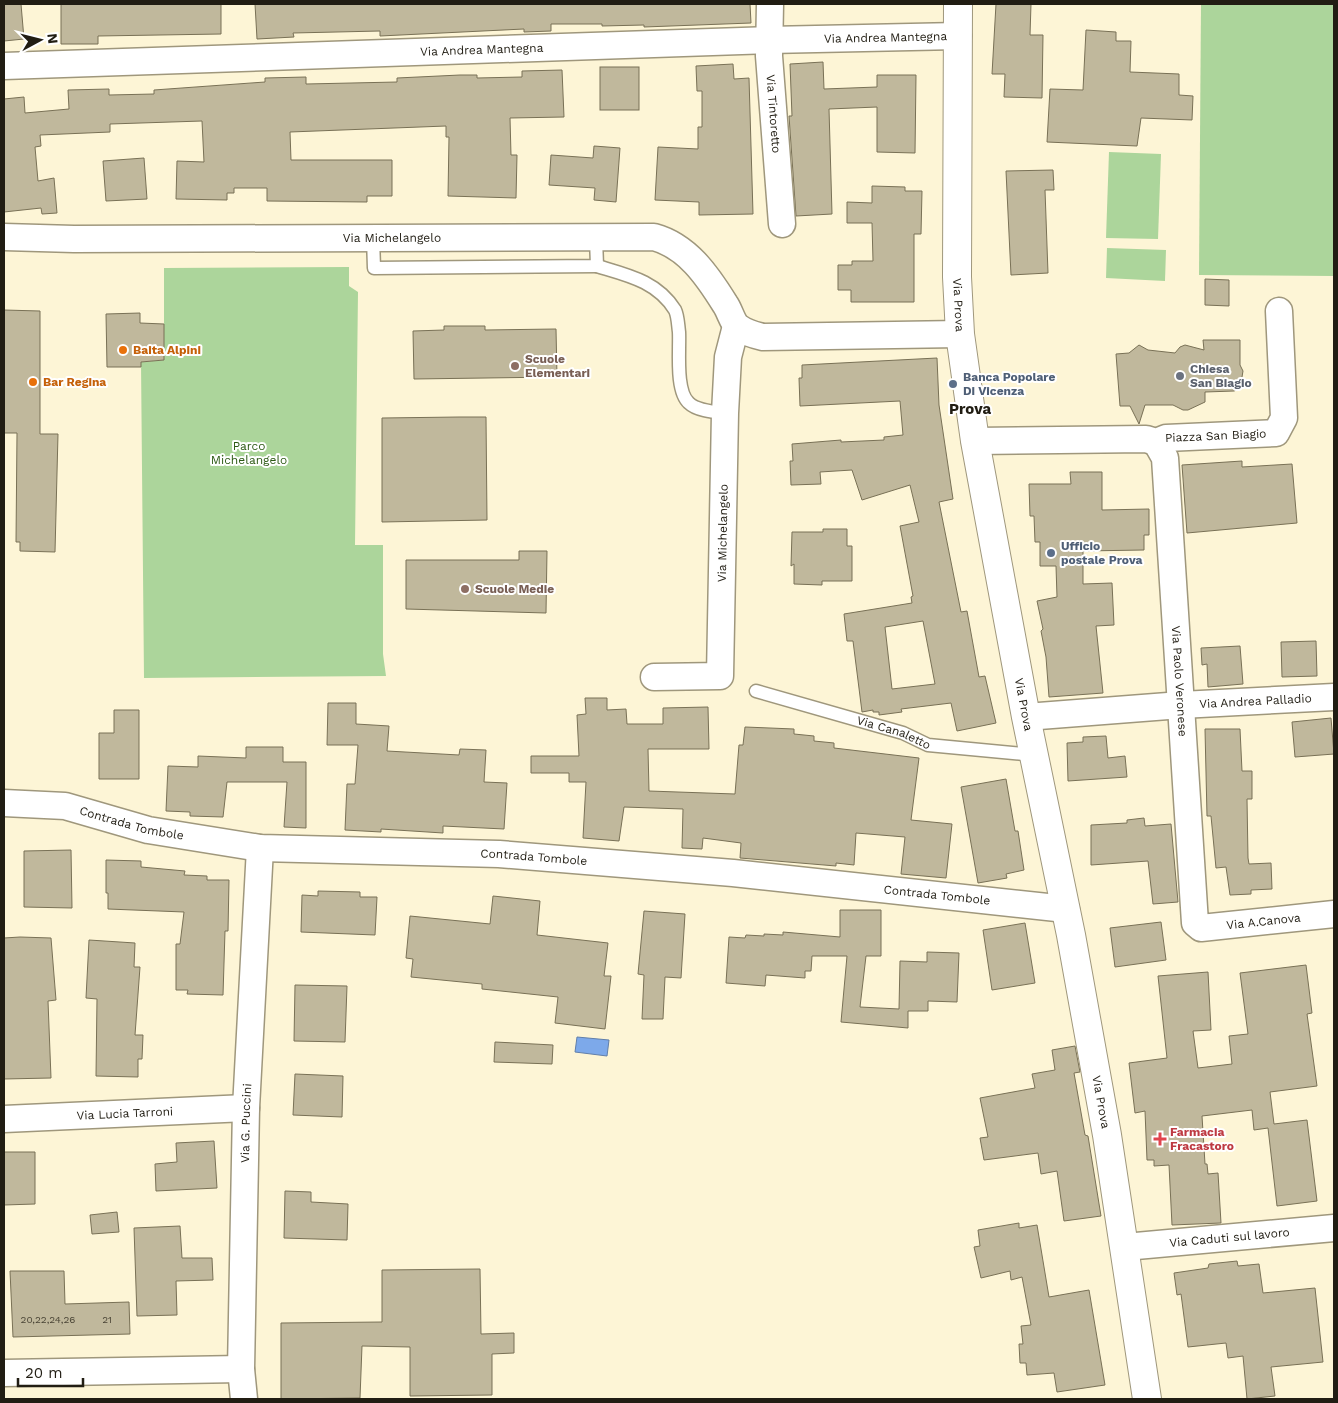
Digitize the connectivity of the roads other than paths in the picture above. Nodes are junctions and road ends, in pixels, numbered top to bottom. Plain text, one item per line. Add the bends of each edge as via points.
1 (770, 4) edge
2 (958, 4) edge
3 (958, 36) junction
4 (769, 40) junction
5 (4, 66) edge
6 (782, 224) dead end
7 (4, 237) edge
8 (372, 238) junction
9 (596, 238) junction
10 (596, 266) junction
11 (1278, 311) dead end
12 (736, 326) junction
13 (960, 334) junction
14 (725, 413) junction
15 (975, 441) junction
16 (1156, 442) junction
17 (654, 677) dead end
18 (756, 691) dead end
19 (1334, 697) edge
20 (1181, 705) junction
21 (1026, 717) junction
22 (1034, 755) junction
23 (4, 803) edge
24 (260, 848) junction
25 (1066, 909) junction
26 (1334, 920) edge
27 (1195, 923) joint
28 (246, 1108) junction
29 (4, 1119) edge
30 (1334, 1228) edge
31 (1125, 1247) junction
32 (241, 1369) junction
33 (4, 1373) edge
34 (244, 1399) edge
35 (1147, 1399) edge

1 - 4 street, Via Tintoretto
2 - 3 main road, Via Prova
3 - 4 street, Via Andrea Mantegna
3 - 13 main road, Via Prova via 957,277
4 - 5 street, Via Andrea Mantegna
4 - 6 street, Via Tintoretto
7 - 8 street, Via Michelangelo
8 - 9 street, Via Michelangelo
8 - 10 lane via 374,268
9 - 10 lane
9 - 12 street, Via Michelangelo via 654,237 670,242 686,253 707,279 726,305
10 - 14 lane via 647,283 659,291 676,311 680,381 685,397 689,404
11 - 16 street, Piazza San Biagio via 1284,418 1276,433 1166,438
12 - 13 street via 748,334 763,337
12 - 14 street, Via Michelangelo via 728,357
13 - 15 main road, Via Prova
14 - 17 street, Via Michelangelo via 720,676
15 - 16 street, Piazza San Biagio via 1146,439
15 - 21 main road, Via Prova
16 - 20 street, Via Paolo Veronese via 1165,458
18 - 22 lane, Via Canaletto via 903,733 928,745
19 - 20 street, Via Andrea Palladio
20 - 21 street, Via Andrea Palladio
20 - 27 street, Via Paolo Veronese
21 - 22 main road, Via Prova
22 - 25 main road, Via Prova
23 - 24 street, Contrada Tombole via 65,806 148,830
24 - 25 street, Contrada Tombole via 498,854 733,873
24 - 28 street, Via G. Puccini
25 - 31 main road, Via Prova
26 - 27 street, Via A.Canova via 1201,928
28 - 29 street, Via Lucia Tarroni
28 - 32 street, Via G. Puccini
30 - 31 street, Via Caduti sul lavoro
31 - 35 main road, Via Prova
32 - 33 street
32 - 34 street, Via G. Puccini

